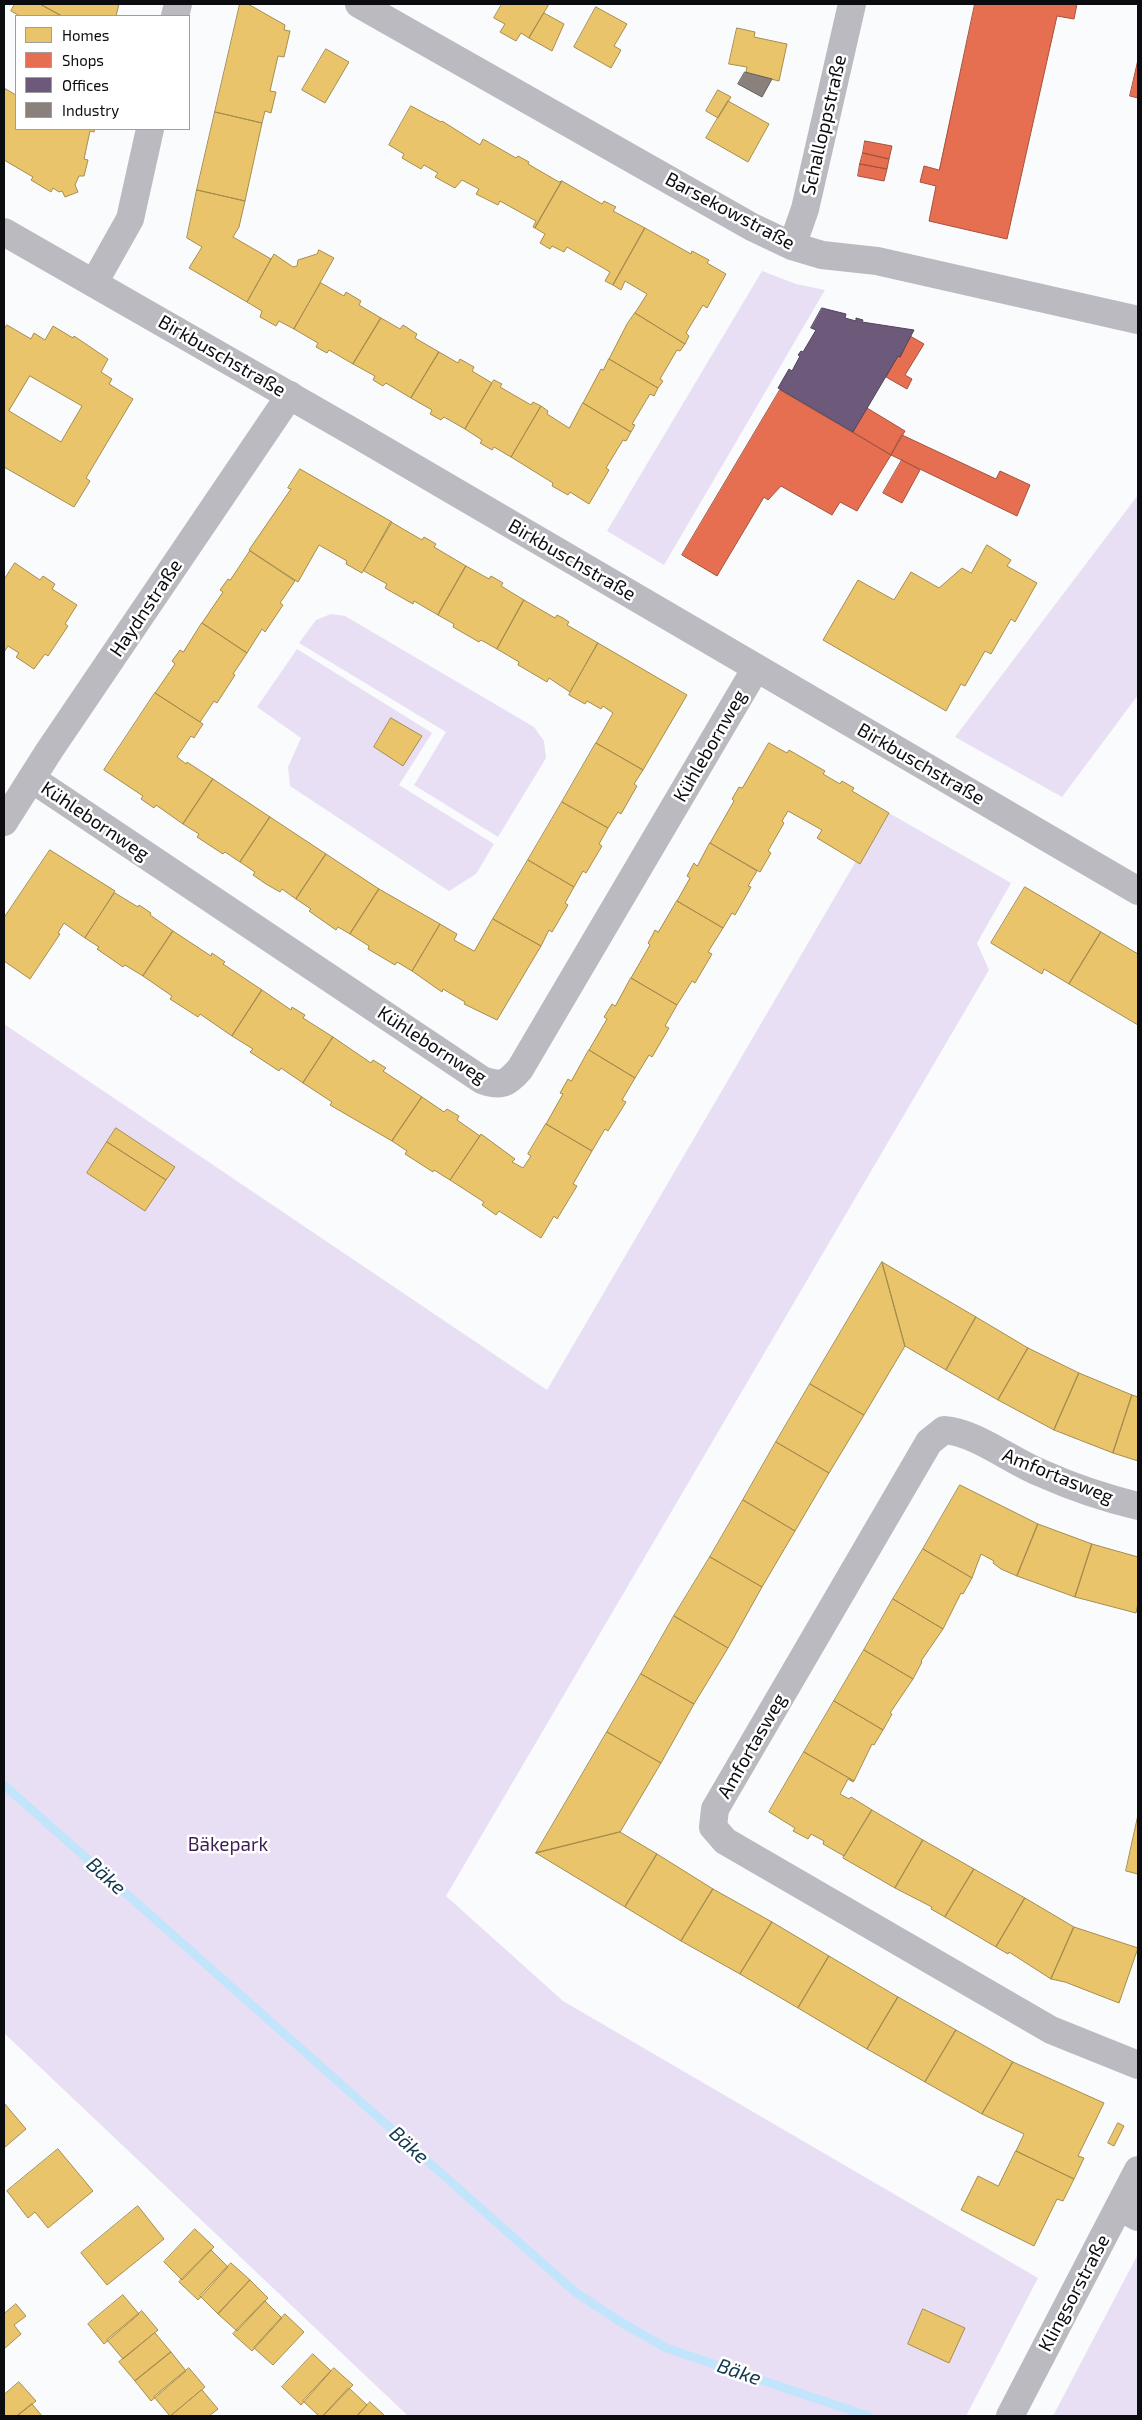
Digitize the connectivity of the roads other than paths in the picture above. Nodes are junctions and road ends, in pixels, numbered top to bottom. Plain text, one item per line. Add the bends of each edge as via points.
1 (359, 4) edge
2 (852, 4) edge
3 (150, 130) edge
4 (4, 232) edge
5 (792, 246) junction
6 (94, 283) junction
7 (1138, 320) edge
8 (290, 395) junction
9 (756, 668) junction
10 (32, 779) junction
11 (4, 822) edge
12 (1138, 890) edge
13 (1138, 1506) edge
14 (1138, 2065) edge
15 (1138, 2170) edge
16 (1129, 2212) edge
17 (1010, 2416) edge

1 - 5 street, Barsekowstraße via 752,227
2 - 5 street, Schalloppstraße via 805,209
3 - 6 street via 130,219
4 - 6 street, Birkbuschstraße
5 - 7 street, Barsekowstraße via 822,255 877,261
6 - 8 street, Birkbuschstraße
8 - 9 street, Birkbuschstraße
8 - 10 street, Haydnstraße
9 - 10 street, Kühlebornweg via 520,1069 504,1083 495,1085 482,1080
9 - 12 street, Birkbuschstraße
10 - 11 street, Haydnstraße
13 - 14 street, Amfortasweg via 1108,1499 1040,1473 953,1430 944,1430 936,1435 715,1809 712,1827 725,1841 1051,2030
15 - 16 street, Klingsorstraße
16 - 17 street, Klingsorstraße

